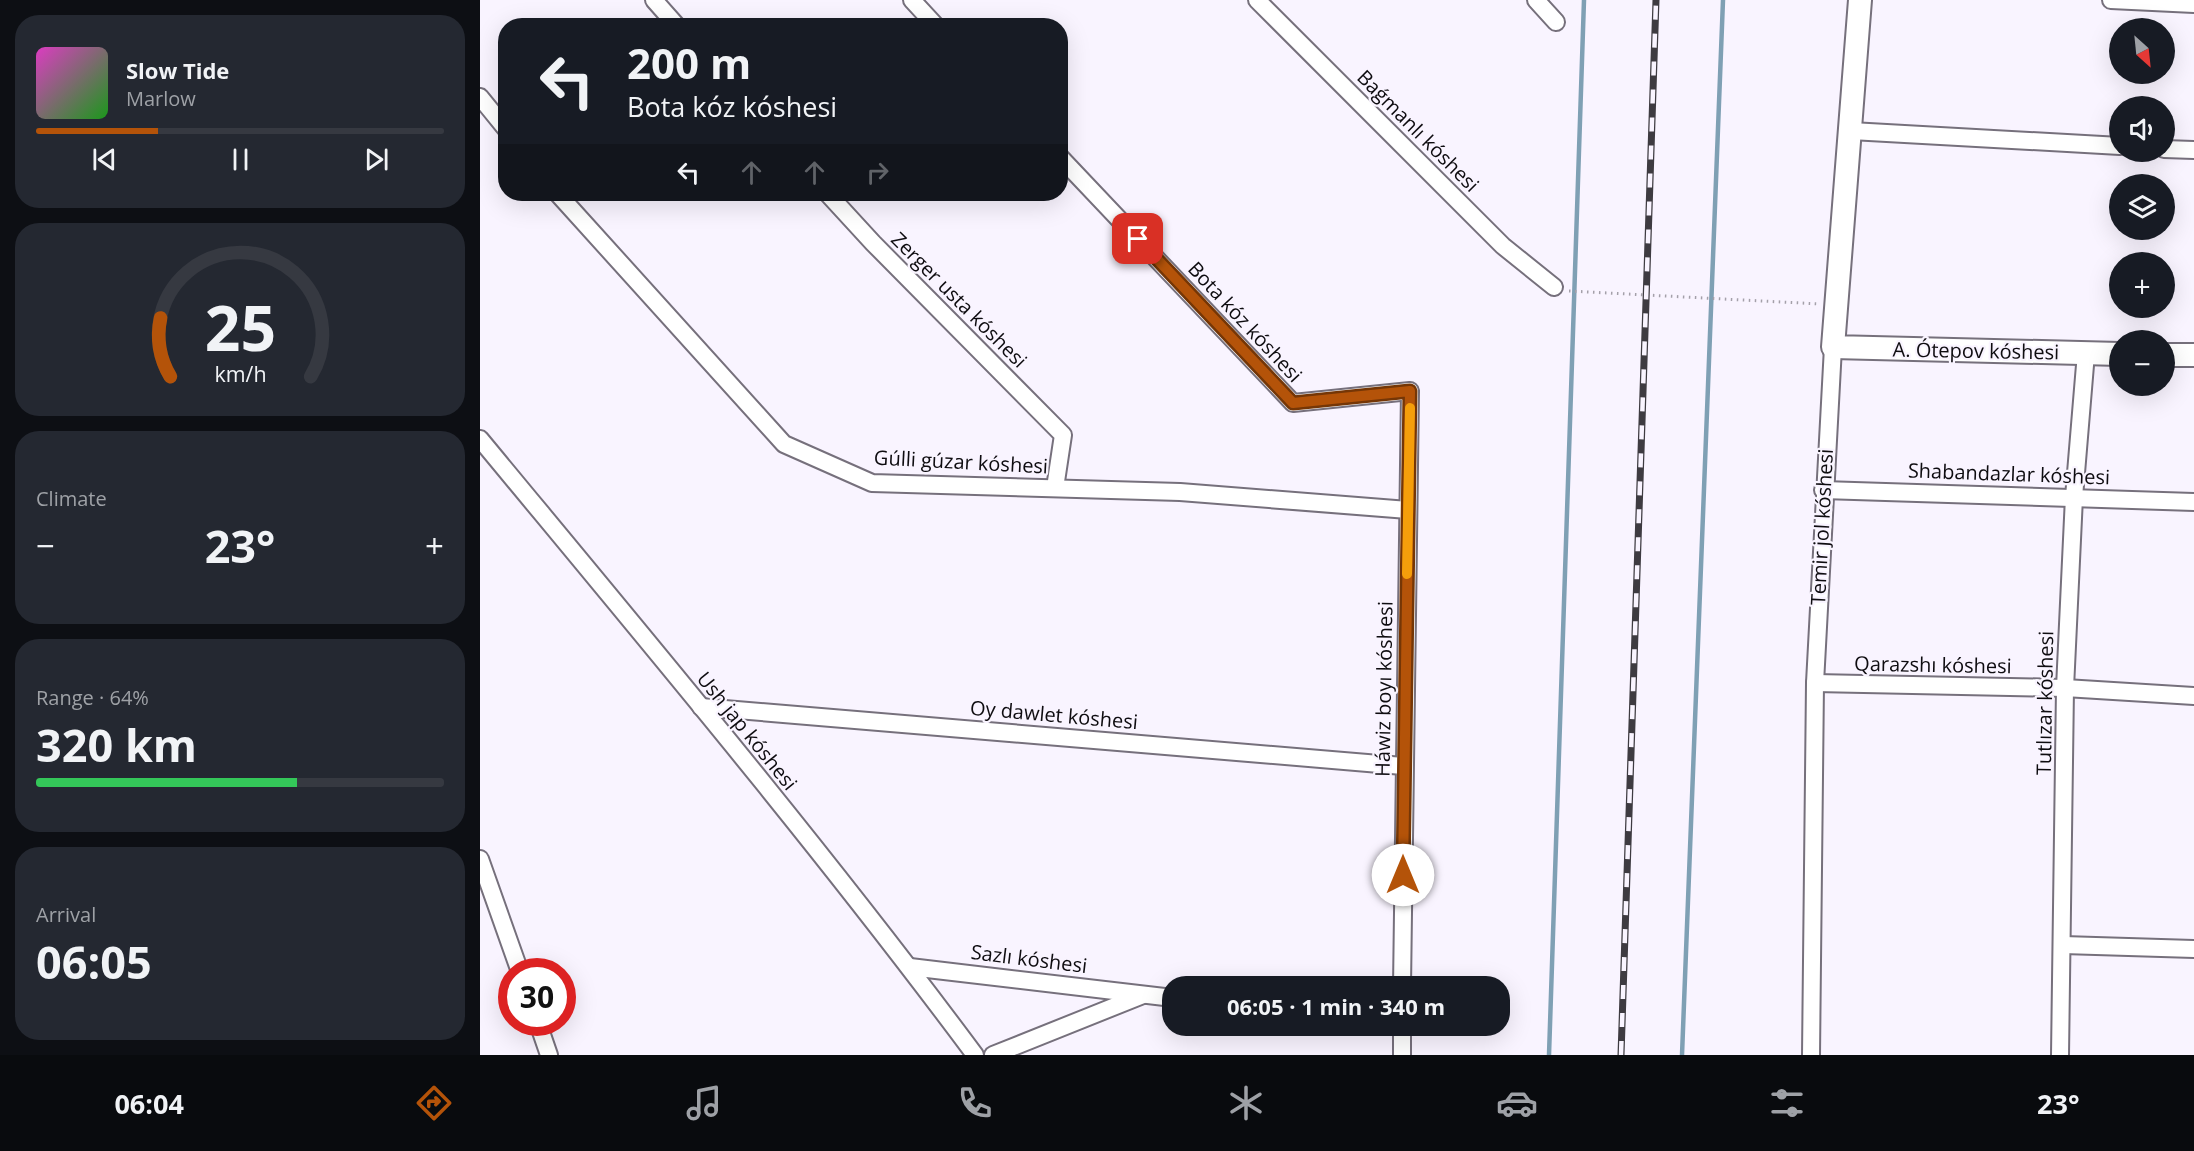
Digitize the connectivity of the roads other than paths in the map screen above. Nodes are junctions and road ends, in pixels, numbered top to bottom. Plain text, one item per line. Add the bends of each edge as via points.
1 (654, 0) edge
2 (912, 0) edge
3 (1257, 0) edge
4 (1536, 0) edge
5 (1860, 0) edge
6 (2110, 0) edge
7 (2194, 4) edge
8 (670, 18) edge
9 (929, 18) edge
10 (1556, 22) dead end
11 (480, 97) edge
12 (498, 119) edge
13 (1851, 131) junction
14 (2109, 145) edge
15 (2175, 149) edge
16 (2194, 150) edge
17 (1068, 165) edge
18 (564, 201) edge
19 (834, 201) edge
20 (1554, 287) road end
21 (1833, 347) junction
22 (2086, 353) junction
23 (2109, 354) edge
24 (2175, 355) edge
25 (2194, 355) edge
26 (1410, 391) joint
27 (480, 439) edge
28 (1055, 488) junction
29 (1823, 490) junction
30 (2074, 497) junction
31 (2194, 502) edge
32 (1408, 510) junction
33 (1815, 683) junction
34 (2065, 688) junction
35 (2194, 696) edge
36 (701, 707) junction
37 (1403, 766) junction
38 (480, 859) edge
39 (2063, 945) junction
40 (2194, 949) edge
41 (515, 958) edge
42 (910, 967) junction
43 (1400, 976) edge
44 (1144, 994) junction
45 (1162, 996) edge
46 (542, 1036) edge
47 (1402, 1036) edge
48 (549, 1055) edge
49 (975, 1055) edge
50 (993, 1055) edge
51 (1402, 1055) edge
52 (1811, 1055) edge
53 (2060, 1055) edge

1 - 8 street
2 - 9 street
3 - 20 street, Baǵmanlı kóshesi via 1503,246
4 - 10 street
5 - 13 street, Temir jol kóshesi
6 - 7 street
11 - 12 street
13 - 14 street
13 - 21 street, Temir jol kóshesi
15 - 16 street
17 - 26 street, Bota kóz kóshesi via 1293,403
18 - 28 street, Gúlli gúzar kóshesi via 784,444 872,483
19 - 28 street, Zerger usta kóshesi via 1063,435
21 - 22 street, A. Ótepov kóshesi
21 - 29 street, Temir jol kóshesi
22 - 23 street, A. Ótepov kóshesi
22 - 30 street, Tutlızar kóshesi
24 - 25 street
26 - 32 street, Háwiz boyı kóshesi
27 - 36 street, Ush jap kóshesi
28 - 32 street, Gúlli gúzar kóshesi via 1180,492
29 - 30 street, Shabandazlar kóshesi
29 - 33 street, Temir jol kóshesi
30 - 31 street, Shabandazlar kóshesi
30 - 34 street, Tutlızar kóshesi
32 - 37 street, Háwiz boyı kóshesi
33 - 34 street, Qarazshı kóshesi
33 - 52 street, Temir jol kóshesi
34 - 35 street, Qarazshı kóshesi
34 - 39 street, Tutlızar kóshesi
36 - 37 street, Oy dawlet kóshesi
36 - 42 street, Ush jap kóshesi
37 - 43 street, Háwiz boyı kóshesi
38 - 41 street
39 - 40 street
39 - 53 street, Tutlızar kóshesi
42 - 44 street, Sazlı kóshesi
42 - 49 street, Ush jap kóshesi
44 - 45 street, Sazlı kóshesi
44 - 50 street, Sazlı kóshesi
46 - 48 street
47 - 51 street

